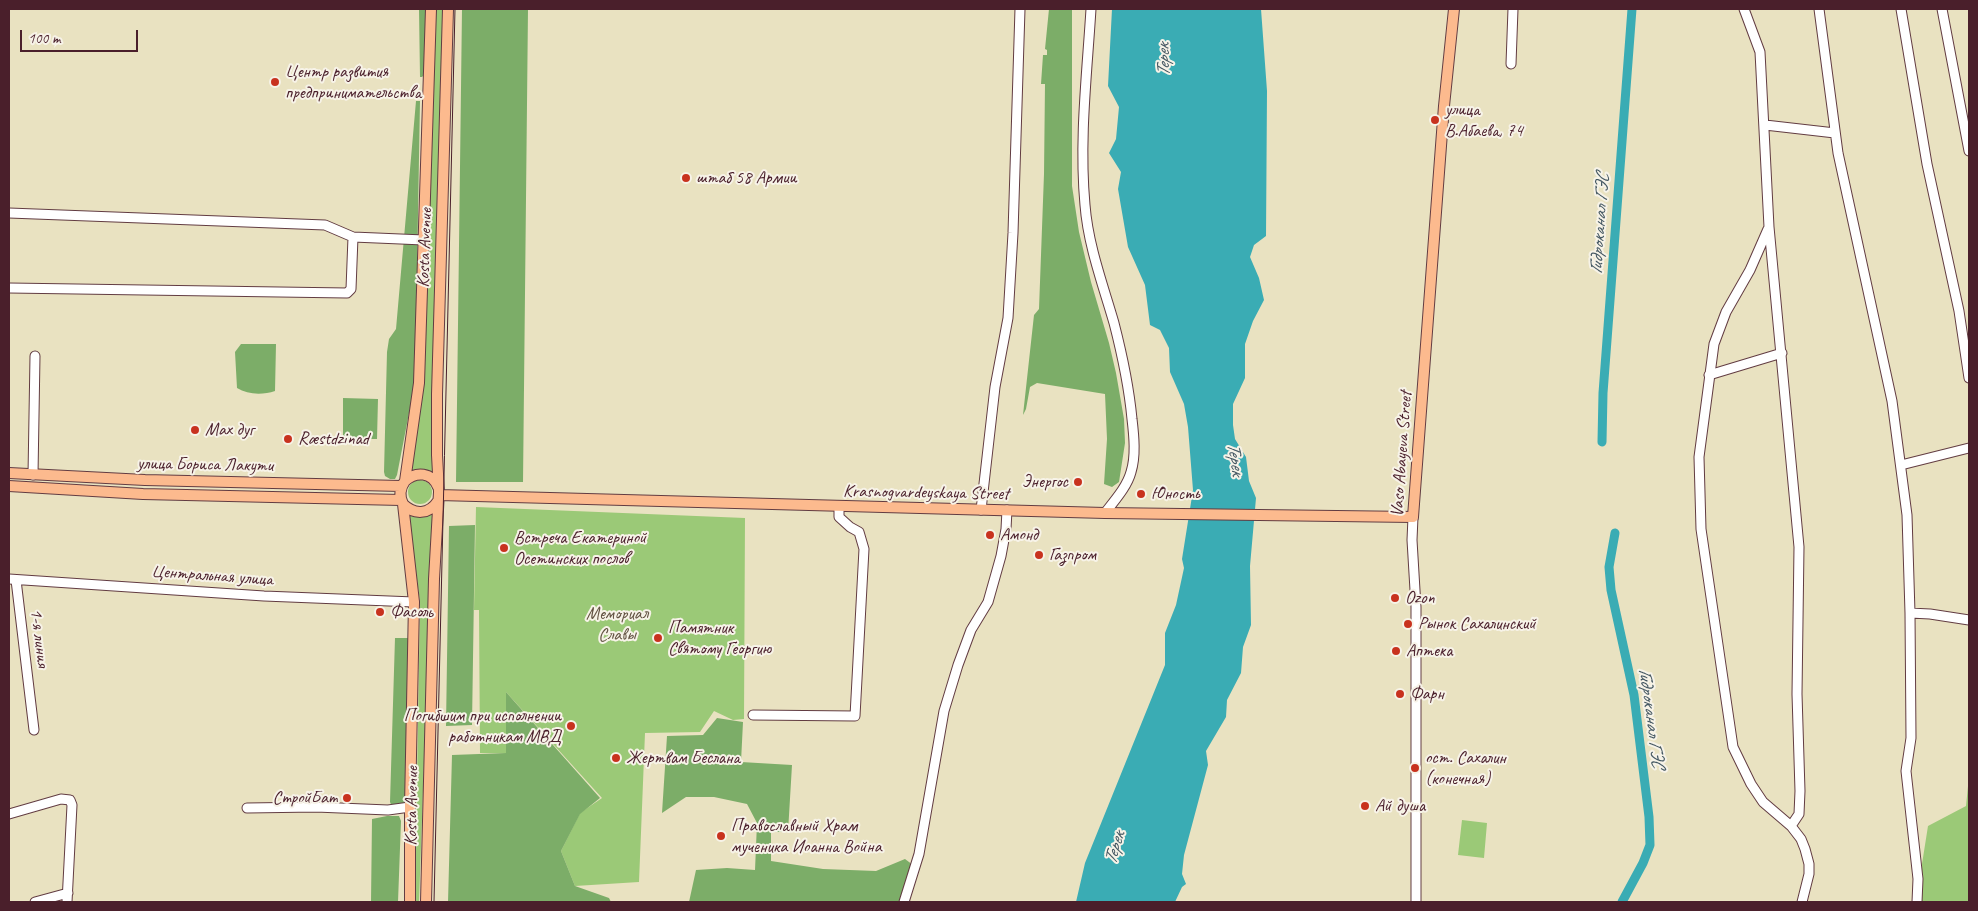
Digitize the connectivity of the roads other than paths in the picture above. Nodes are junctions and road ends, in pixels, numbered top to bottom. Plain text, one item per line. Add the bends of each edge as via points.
1 (431, 9) edge
2 (448, 9) edge
3 (1020, 9) edge
4 (1091, 9) edge
5 (1454, 9) edge
6 (1512, 9) edge
7 (1744, 9) edge
8 (1819, 9) edge
9 (1902, 9) edge
10 (1942, 9) edge
11 (1511, 64) dead end
12 (1765, 125) junction
13 (1835, 133) junction
14 (1969, 150) edge
15 (9, 213) edge
16 (1769, 227) junction
17 (353, 237) junction
18 (424, 240) junction
19 (9, 288) edge
20 (1782, 353) junction
21 (35, 356) dead end
22 (1709, 375) junction
23 (1969, 378) edge
24 (1969, 448) edge
25 (1901, 465) junction
26 (9, 473) edge
27 (33, 475) junction
28 (403, 483) junction
29 (9, 486) edge
30 (439, 495) junction
31 (402, 502) junction
32 (840, 507) junction
33 (980, 510) junction
34 (1007, 510) junction
35 (1105, 513) junction
36 (1413, 517) junction
37 (12, 580) edge
38 (414, 602) junction
39 (1910, 613) junction
40 (1969, 620) edge
41 (753, 715) dead end
42 (34, 730) dead end
43 (410, 807) junction
44 (247, 808) dead end
45 (9, 814) edge
46 (1791, 826) junction
47 (67, 898) edge
48 (35, 902) edge
49 (410, 902) edge
50 (426, 902) edge
51 (904, 902) edge
52 (1416, 902) edge
53 (1802, 902) edge
54 (1917, 902) edge

1 - 18 main road, Kosta Avenue
2 - 30 main road, Kosta Avenue via 437,394
3 - 33 street via 1008,318 995,387
4 - 35 street via 1084,132 1085,207 1131,403 1134,443 1131,472
5 - 36 main road, Vaso Abayeva Street
6 - 11 street
7 - 12 street via 1760,52
8 - 13 street
9 - 23 street via 1927,164
10 - 14 street
12 - 13 street
12 - 16 street
13 - 25 street via 1892,401
15 - 17 street via 325,225
16 - 20 street
16 - 22 street via 1726,312 1714,344
17 - 18 street
17 - 19 street via 352,289 347,293
18 - 28 main road, Kosta Avenue via 419,383
20 - 22 street
20 - 46 street via 1799,547 1797,694 1800,791 1799,814
21 - 27 street
22 - 46 street via 1699,457 1701,529 1733,747 1763,802
24 - 25 street
25 - 39 street via 1908,515
26 - 27 main road, улица Бориса Лакути
27 - 28 main road, улица Бориса Лакути via 144,480
28 - 30 main road via 415,474 427,475 432,478
28 - 31 main road, Kosta Avenue
29 - 31 main road, улица Бориса Лакути via 144,494
30 - 31 main road via 431,509 421,513
30 - 32 main road, Krasnogvardeyskaya Street
30 - 50 main road, Kosta Avenue
31 - 38 main road, Kosta Avenue
32 - 33 main road, Krasnogvardeyskaya Street
32 - 41 street via 840,517 860,532 864,549 855,716
33 - 34 main road, Krasnogvardeyskaya Street
34 - 35 main road, Krasnogvardeyskaya Street
34 - 51 street via 1001,556 988,602 971,630 944,711 919,854
35 - 36 main road, Krasnogvardeyskaya Street
36 - 52 street, Vaso Abayeva Street
37 - 38 street, Центральная улица
37 - 42 street, 1-я линия
38 - 43 main road, Kosta Avenue
39 - 40 street
39 - 54 street via 1911,738 1906,770 1917,860
43 - 44 street via 388,810
43 - 49 main road, Kosta Avenue
45 - 47 street via 60,799 70,800
46 - 53 street via 1800,839 1809,864
47 - 48 street

